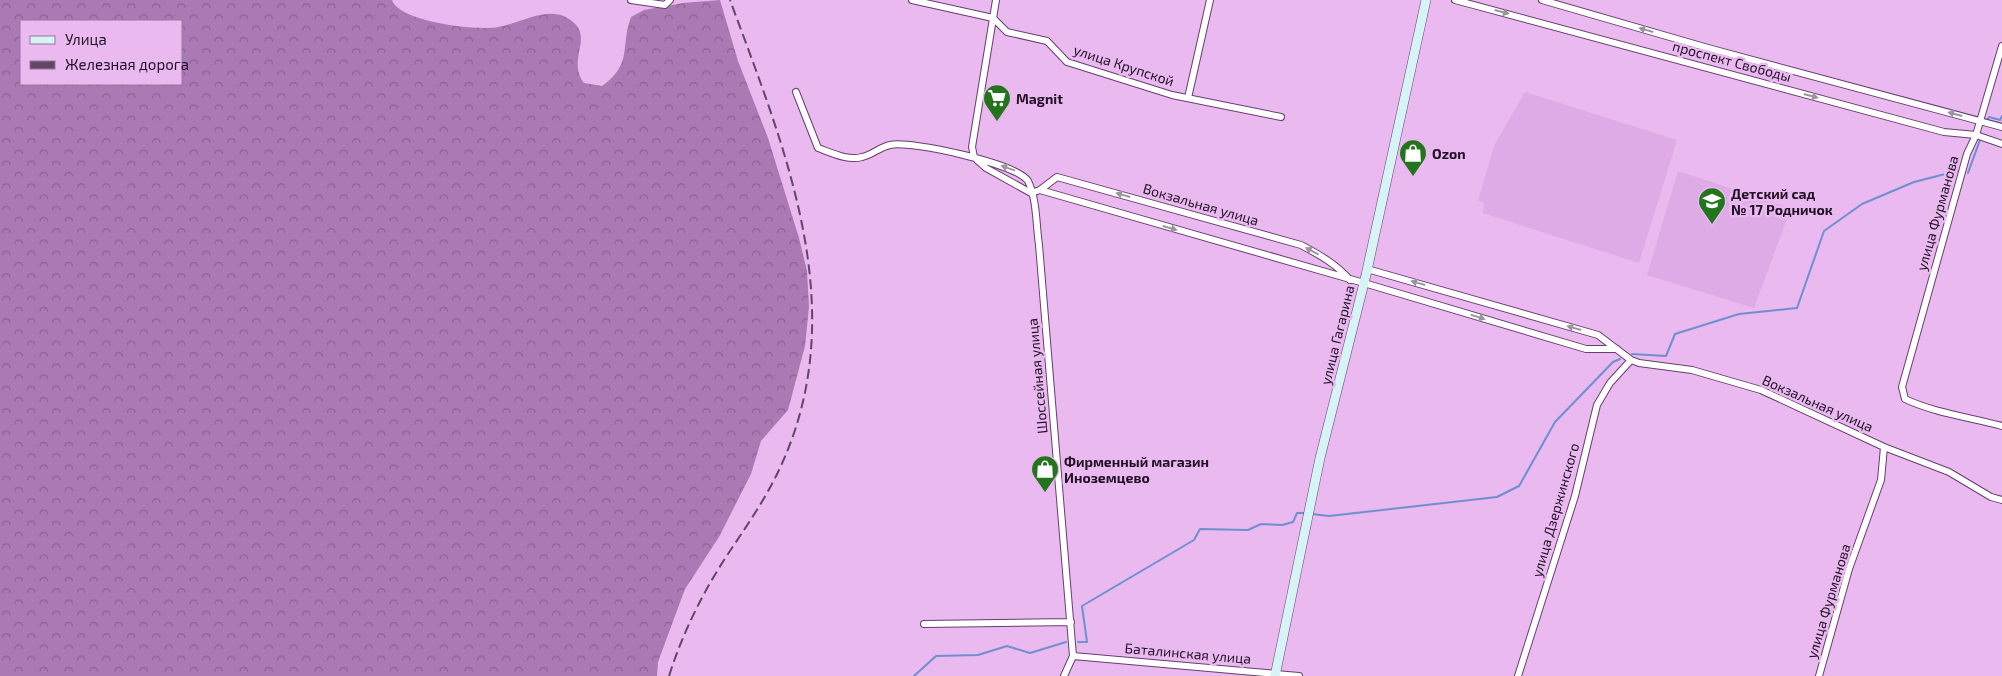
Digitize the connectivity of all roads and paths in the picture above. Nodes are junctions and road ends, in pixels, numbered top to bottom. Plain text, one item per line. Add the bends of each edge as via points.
1 (631, 0) edge
2 (912, 0) edge
3 (996, 0) edge
4 (1210, 0) edge
5 (1426, 0) edge
6 (1455, 0) edge
7 (1542, 0) edge
8 (668, 2) edge
9 (993, 18) junction
10 (2002, 46) edge
11 (796, 92) dead end
12 (1188, 98) junction
13 (1281, 117) dead end
14 (1980, 121) junction
15 (2002, 127) edge
16 (1976, 135) junction
17 (2002, 144) edge
18 (974, 157) junction
19 (1040, 190) junction
20 (1031, 193) junction
21 (1367, 269) junction
22 (1350, 280) junction
23 (1364, 283) junction
24 (1617, 349) junction
25 (1631, 360) junction
26 (2002, 426) edge
27 (1884, 447) junction
28 (2002, 500) edge
29 (1070, 622) junction
30 (924, 624) dead end
31 (1074, 656) junction
32 (1275, 675) edge
33 (1064, 676) edge
34 (1300, 676) edge
35 (1518, 676) edge
36 (1819, 676) edge

1 - 8 street
2 - 9 street, улица Крупской
3 - 9 street
4 - 12 street
5 - 21 main road, улица Гагарина
6 -> 16 street, проспект Свободы via 1944,132
14 -> 7 street, проспект Свободы
9 - 12 street, улица Крупской via 1007,32 1047,41 1067,62
9 - 18 street via 972,148
10 - 14 street, улица Фурманова
11 - 18 street via 818,148 846,157 862,157 891,144
12 - 13 street, улица Крупской
14 - 15 street, проспект Свободы
14 - 16 street, улица Фурманова
16 - 17 street, проспект Свободы
16 - 26 street, улица Фурманова via 1967,154 1902,387 1905,399 1926,408
18 - 20 street via 986,168
20 -> 18 street via 1027,180 1021,174
19 - 20 street, Вокзальная улица
19 -> 22 street
22 -> 19 street, Вокзальная улица via 1329,260 1301,245 1057,177
20 - 29 street, Шоссейная улица via 1039,245
21 - 23 main road, улица Гагарина
24 -> 21 street, Вокзальная улица via 1598,335
22 - 23 street
23 -> 24 street via 1586,349
23 - 32 main road, улица Гагарина via 1306,525
24 - 25 street, Вокзальная улица
25 - 27 street, Вокзальная улица via 1692,370 1761,390
25 - 35 street, улица Дзержинского via 1610,383 1597,405 1575,496
27 - 28 street, Вокзальная улица via 1949,472
27 - 36 street, улица Фурманова via 1881,480 1849,569
29 - 30 street
29 - 31 street, Шоссейная улица
31 - 32 street, Баталинская улица
31 - 33 street
32 - 34 street, Баталинская улица

